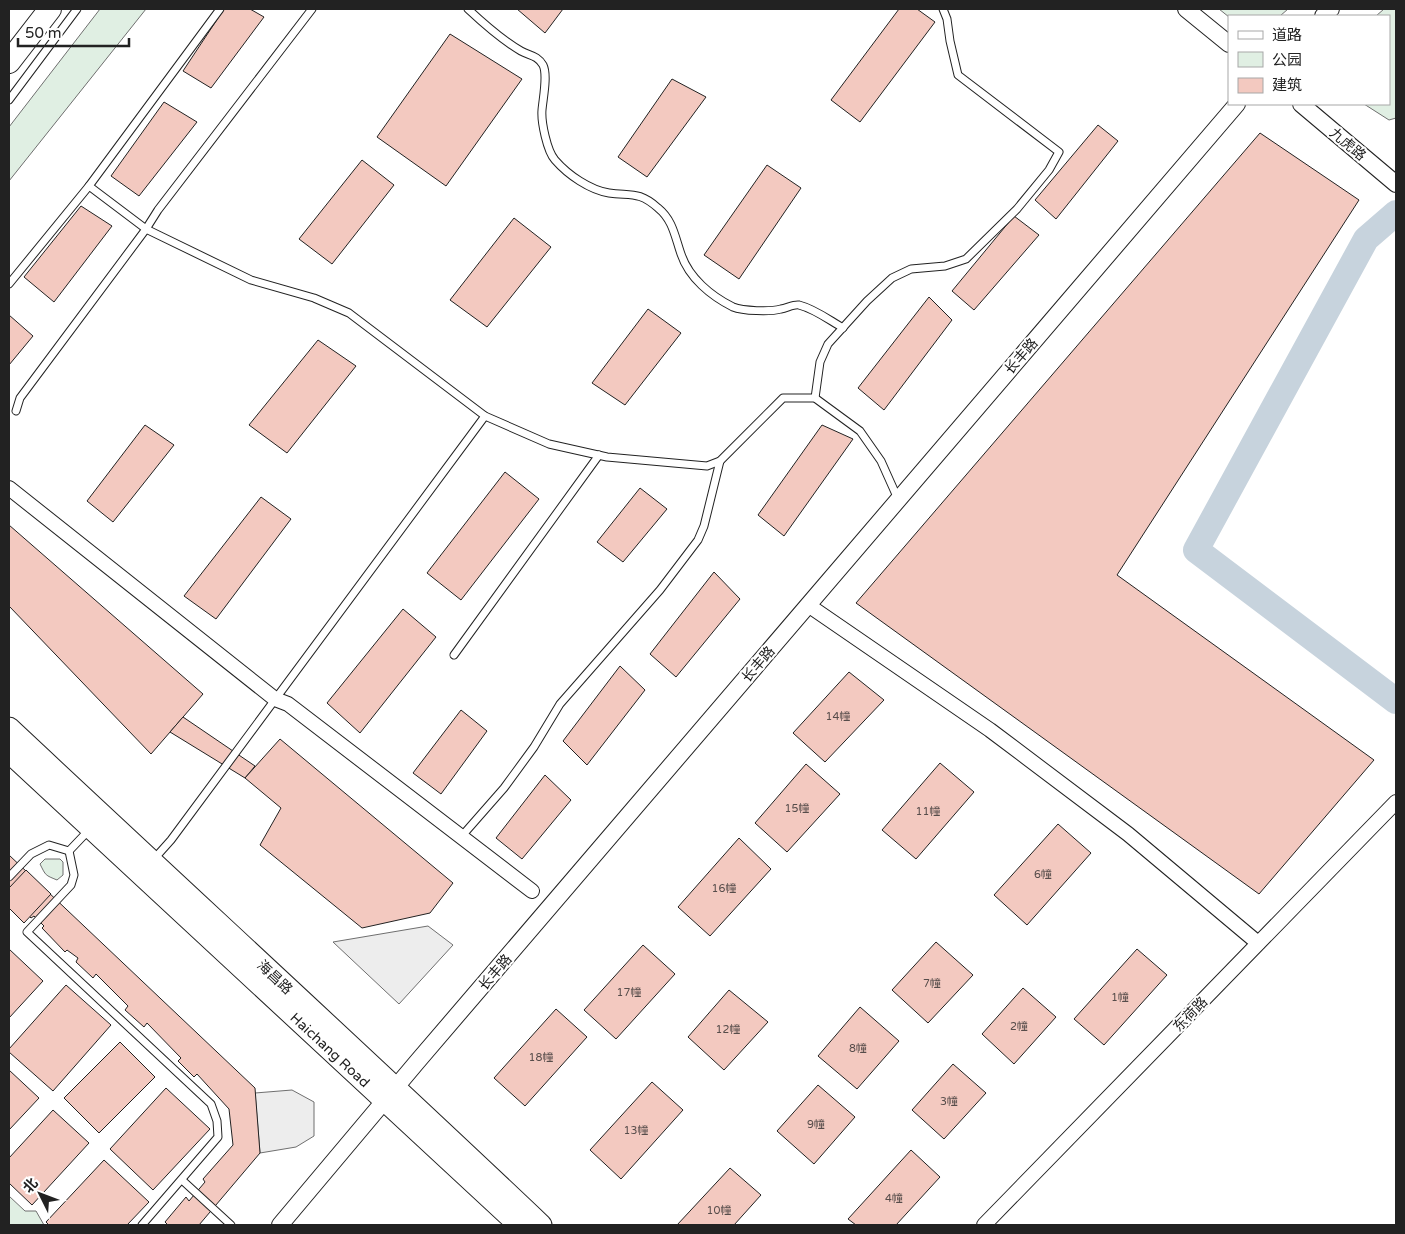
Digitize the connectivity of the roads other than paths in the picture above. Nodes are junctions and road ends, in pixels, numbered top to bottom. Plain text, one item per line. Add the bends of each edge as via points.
1 (50, 9) edge
2 (77, 9) edge
3 (220, 9) edge
4 (312, 9) edge
5 (468, 9) edge
6 (943, 9) edge
7 (1186, 9) edge
8 (1228, 43) edge
9 (9, 62) edge
10 (9, 100) edge
11 (1236, 105) edge
12 (1302, 105) edge
13 (1396, 184) edge
14 (89, 186) junction
15 (146, 229) junction
16 (9, 284) edge
17 (843, 328) junction
18 (815, 398) junction
19 (16, 411) dead end
20 (485, 416) junction
21 (600, 455) junction
22 (720, 461) junction
23 (9, 488) edge
24 (898, 500) junction
25 (808, 605) junction
26 (454, 655) dead end
27 (275, 699) junction
28 (9, 728) edge
29 (9, 752) edge
30 (1396, 802) edge
31 (91, 828) junction
32 (461, 837) junction
33 (69, 852) junction
34 (147, 868) junction
35 (9, 877) edge
36 (532, 891) dead end
37 (1258, 943) junction
38 (391, 1094) junction
39 (182, 1180) junction
40 (142, 1225) edge
41 (232, 1225) edge
42 (280, 1225) edge
43 (519, 1225) edge
44 (541, 1225) edge
45 (984, 1225) edge

1 - 9 highway
2 - 10 lane
3 - 14 lane
4 - 15 lane
5 - 17 lane via 522,52 536,56 544,66 544,133 554,159 589,187 644,197 660,208 672,224 681,255 701,287 734,308 780,310 797,304
6 - 17 lane via 958,75 1059,152 1017,209 966,258 945,266 910,269 892,278
7 - 8 street
11 - 24 street, 长丰路
12 - 13 street, 九虎路
14 - 15 lane
14 - 16 lane
15 - 19 lane via 20,398
15 - 20 lane via 251,280 314,298 349,313
17 - 18 lane via 828,344 820,362
18 - 22 lane via 783,398
18 - 24 lane via 860,431 881,461
20 - 21 lane via 549,444
20 - 27 lane
21 - 22 lane via 707,466
21 - 26 lane
22 - 32 lane via 698,540 660,590 560,704 534,748
23 - 27 street
24 - 25 street, 长丰路
25 - 37 street via 990,730 1128,834
25 - 38 street, 长丰路
27 - 32 street via 288,704
27 - 34 lane
28 - 34 main road, 海昌路
29 - 31 main road
30 - 37 street, 东荷路
31 - 33 lane
31 - 34 main road
32 - 36 street
33 - 35 lane via 49,845 32,854
33 - 39 lane via 74,875 71,885 27,932 211,1104 218,1137
34 - 38 main road, 海昌路
37 - 45 street, 东荷路
38 - 42 street, 长丰路
38 - 43 main road
38 - 44 main road, 海昌路
39 - 40 lane
39 - 41 lane

